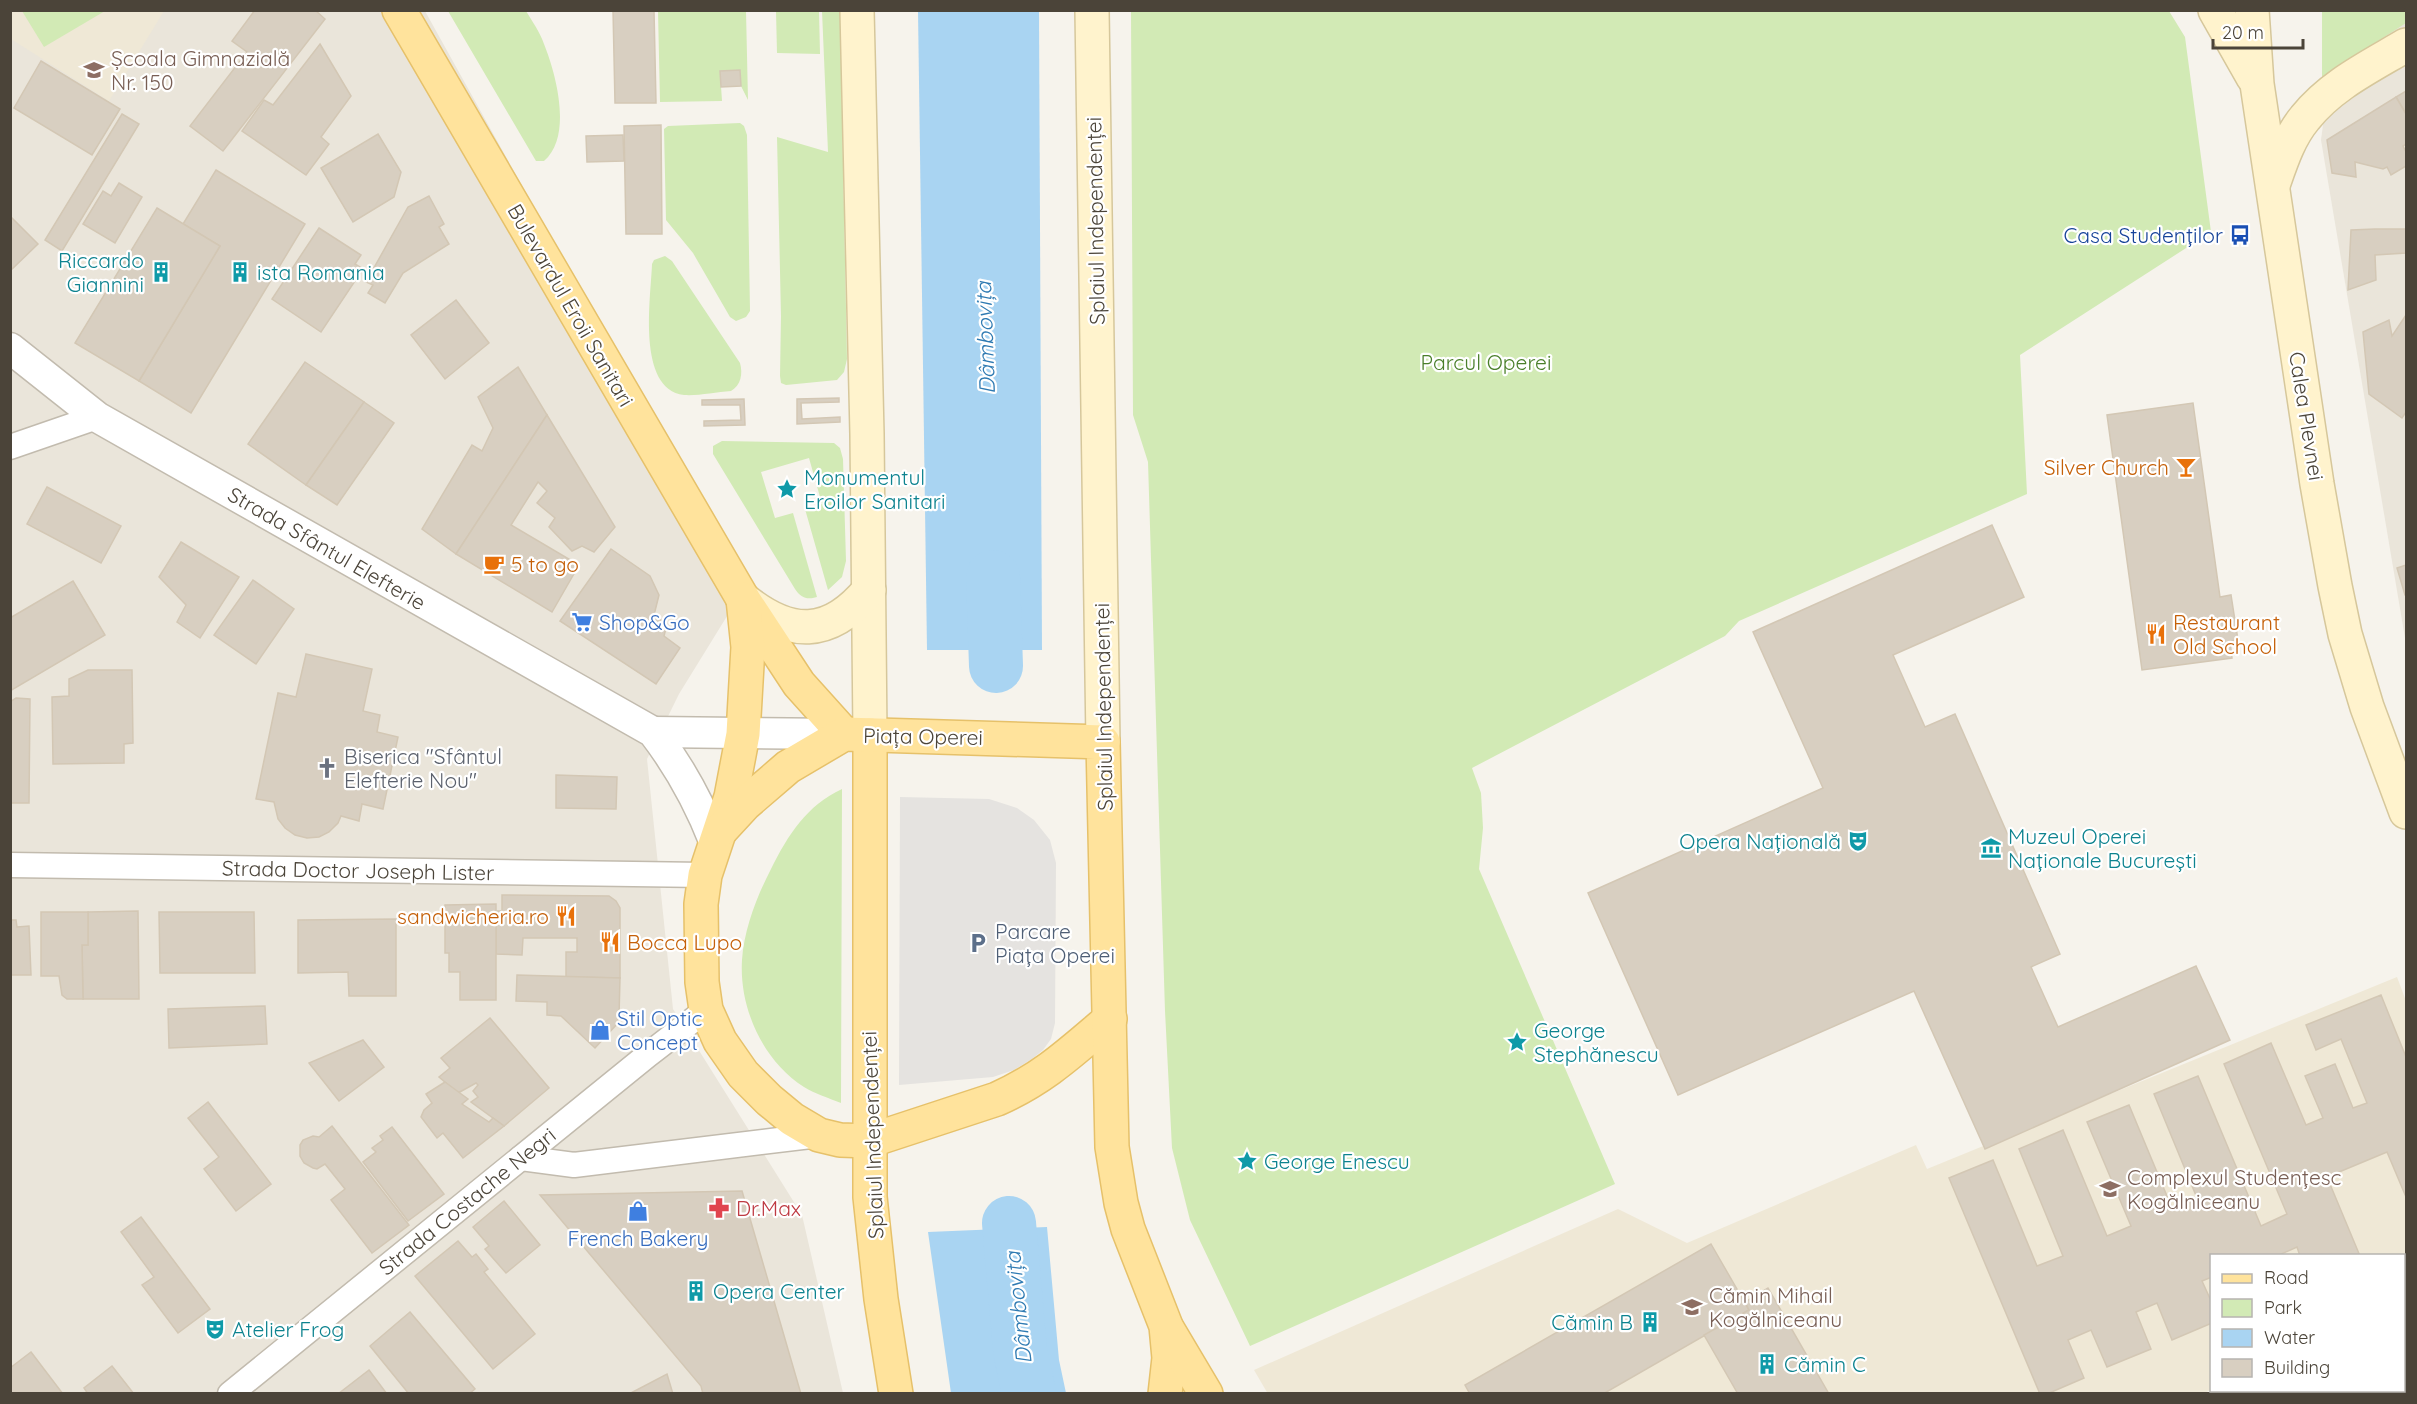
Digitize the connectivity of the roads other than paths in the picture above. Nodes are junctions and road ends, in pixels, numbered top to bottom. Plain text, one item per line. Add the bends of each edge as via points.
1 (399, 10) edge
2 (857, 10) edge
3 (1092, 10) edge
4 (2215, 10) edge
5 (2252, 10) edge
6 (2406, 45) edge
7 (2257, 84) junction
8 (2272, 187) junction
9 (10, 348) edge
10 (97, 417) junction
11 (10, 447) edge
12 (869, 590) junction
13 (743, 599) junction
14 (653, 732) junction
15 (743, 735) junction
16 (857, 735) junction
17 (1103, 742) junction
18 (2406, 812) edge
19 (718, 836) junction
20 (10, 865) edge
21 (705, 874) junction
22 (706, 1010) junction
23 (1110, 1019) junction
24 (819, 1135) junction
25 (869, 1141) junction
26 (521, 1158) junction
27 (872, 1218) junction
28 (1166, 1326) junction
29 (230, 1394) edge
30 (896, 1394) edge
31 (1165, 1394) edge
32 (1206, 1394) edge

1 - 13 main road, Bulevardul Eroii Sanitari
2 - 12 main road, Splaiul Independenței
3 - 17 main road, Splaiul Independenței
4 - 7 main road
5 - 7 main road, Calea Plevnei
6 - 8 main road via 2317,104 2286,148
7 - 8 main road, Calea Plevnei
8 - 18 main road, Calea Plevnei via 2317,484 2343,624 2367,707
9 - 10 street, Strada Sfântul Elefterie
10 - 11 street
10 - 14 street, Strada Sfântul Elefterie
12 - 13 main road via 837,619 809,626 781,624
12 - 16 main road, Splaiul Independenței
13 - 15 main road, Bulevardul Eroii Sanitari via 748,646
13 - 16 main road, Bulevardul Eroii Sanitari via 800,684
14 - 15 street, Strada Sfântul Elefterie
14 - 19 street, Strada Sfântul Elefterie via 674,759
15 - 16 street, Piața Operei
15 - 19 main road, Bulevardul Eroii Sanitari via 731,797
16 - 17 main road, Piața Operei
16 - 19 main road via 814,750 780,773 744,804
16 - 25 main road, Splaiul Independenței
17 - 23 main road, Splaiul Independenței
19 - 21 main road, Bulevardul Eroii Sanitari
20 - 21 street, Strada Doctor Joseph Lister
21 - 22 main road, Bulevardul Eroii Sanitari via 701,939
22 - 24 main road, Bulevardul Eroii Sanitari via 720,1041 743,1074 792,1119
22 - 26 street, Strada Costache Negri
23 - 25 main road via 1053,1069 1014,1092
23 - 28 main road, Splaiul Independenței via 1112,1147 1117,1180 1138,1260
24 - 25 main road
24 - 26 street via 574,1165
24 - 27 main road via 846,1166
25 - 27 main road, Splaiul Independenței
26 - 29 street, Strada Costache Negri
27 - 30 main road, Splaiul Independenței
28 - 31 main road, Splaiul Independenței via 1169,1358
28 - 32 main road

